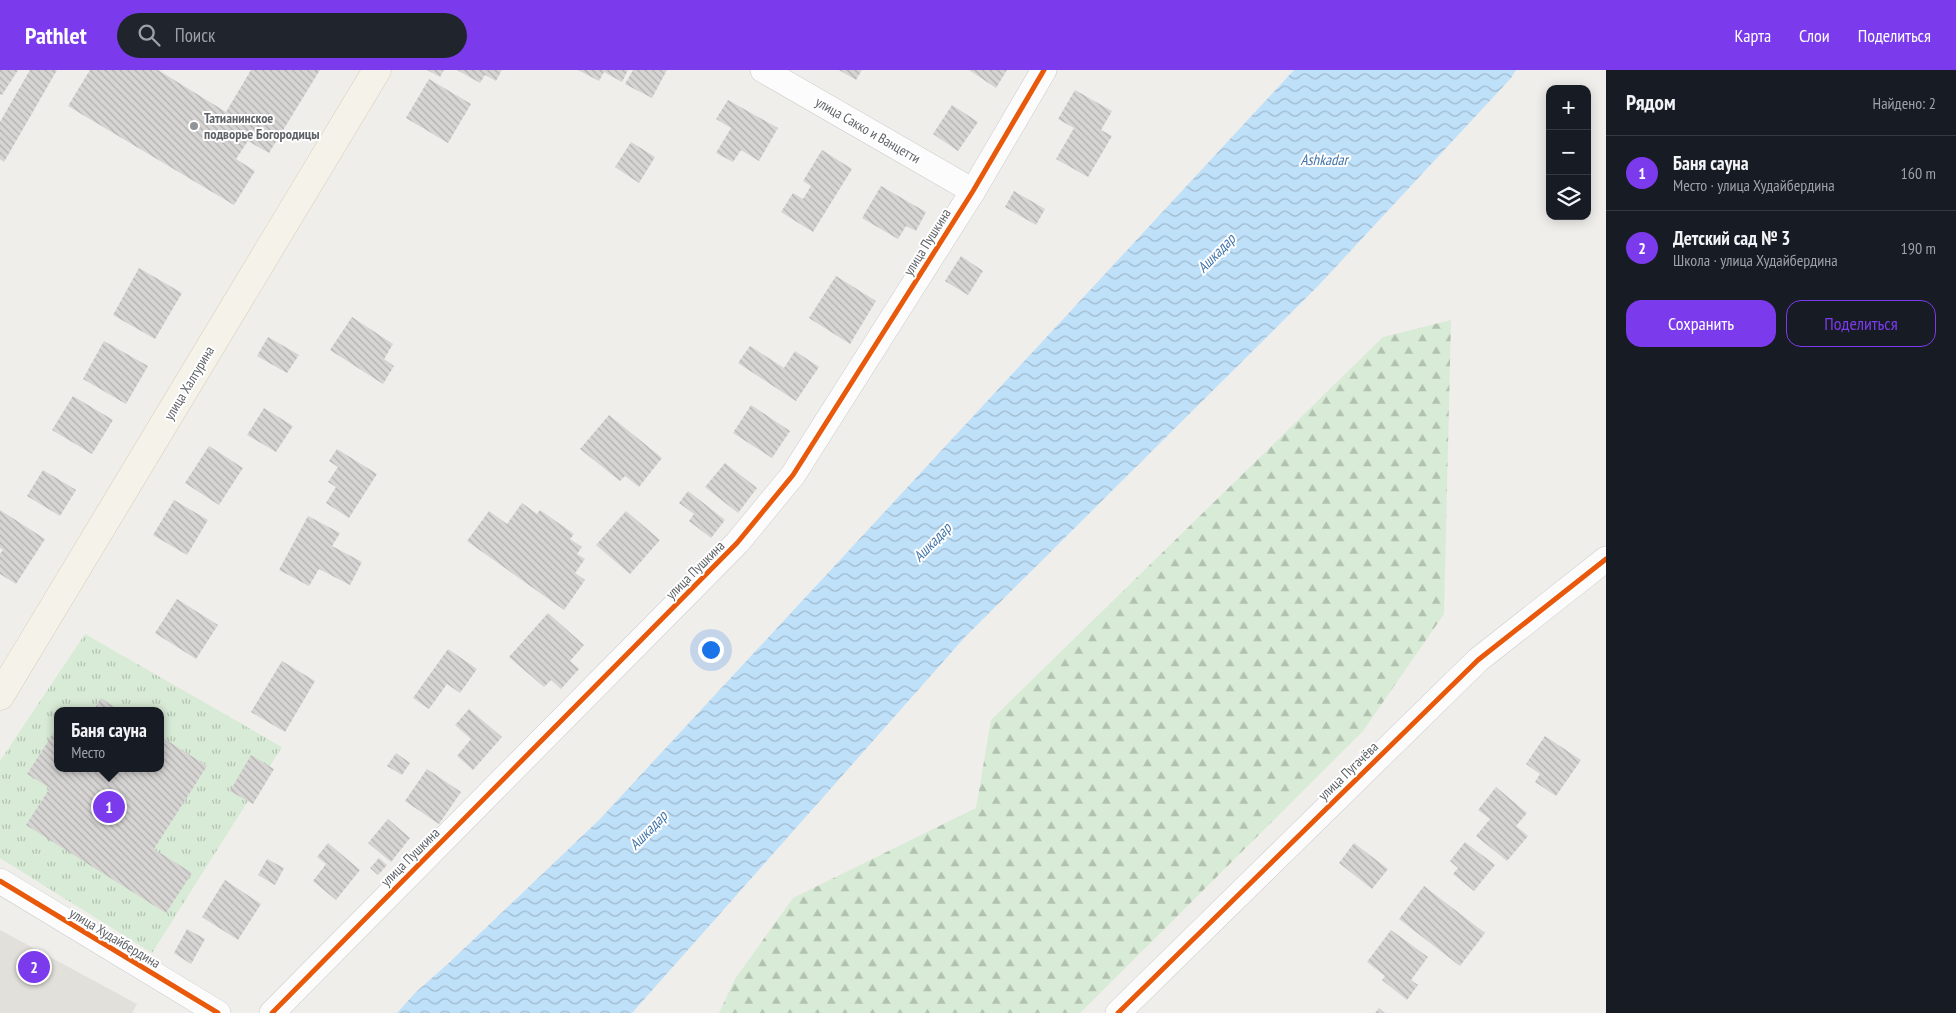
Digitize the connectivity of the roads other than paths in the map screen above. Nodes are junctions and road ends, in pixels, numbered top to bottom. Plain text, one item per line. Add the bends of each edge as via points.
1 (377, 70) edge
2 (763, 70) edge
3 (1044, 70) edge
4 (973, 191) junction
5 (1606, 558) edge
6 (0, 696) edge
7 (0, 882) edge
8 (218, 1013) edge
9 (272, 1013) edge
10 (1118, 1013) edge

1 - 6 main road, улица Халтурина
2 - 4 street, улица Сакко и Ванцетти
3 - 4 street, улица Пушкина
4 - 9 street, улица Пушкина via 793,475 737,543
5 - 10 street, улица Пугачёва via 1478,660
7 - 8 street, улица Худайбердина

